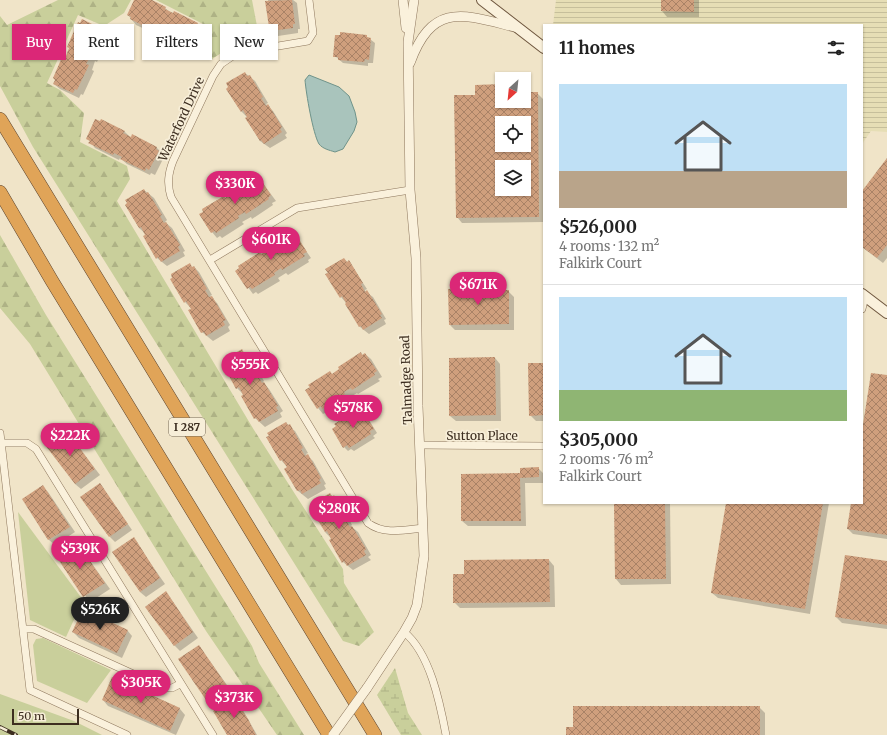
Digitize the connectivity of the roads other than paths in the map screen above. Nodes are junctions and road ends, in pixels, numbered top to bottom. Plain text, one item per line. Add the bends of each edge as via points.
1 (309, 0) edge
2 (403, 0) edge
3 (414, 0) edge
4 (482, 0) edge
5 (518, 28) junction
6 (408, 42) junction
7 (543, 47) edge
8 (408, 68) junction
9 (0, 119) edge
10 (410, 190) junction
11 (0, 192) edge
12 (210, 260) junction
13 (864, 296) edge
14 (887, 313) edge
15 (0, 433) edge
16 (2, 443) junction
17 (421, 445) junction
18 (543, 446) edge
19 (423, 528) junction
20 (24, 630) junction
21 (404, 632) junction
22 (180, 684) junction
23 (127, 735) edge
24 (213, 735) edge
25 (329, 735) edge
26 (333, 735) edge
27 (375, 735) edge
28 (446, 735) edge

1 - 12 street, Waterford Drive via 313,33 308,41 237,53 221,64 170,169 168,188 171,197
2 - 6 street
3 - 6 street, Talmadge Road
4 - 5 main road
5 - 7 main road
5 - 8 street via 464,15 441,20 424,35
6 - 8 street, Talmadge Road
8 - 10 street, Talmadge Road
9 - 27 highway, I 287
10 - 12 street via 297,208
10 - 17 street, Talmadge Road via 416,258
11 - 25 highway via 60,295
12 - 19 street, Waterford Drive via 368,523 377,530 385,531
13 - 14 main road
15 - 16 street
16 - 20 street
16 - 22 street via 27,443 36,449
17 - 18 street, Sutton Place
17 - 19 street, Talmadge Road
19 - 21 street, Talmadge Road via 423,562 417,605
20 - 22 street via 34,629 164,688
20 - 23 street via 30,690
21 - 26 street, Talmadge Road, bridge
21 - 28 street via 414,639 430,673
22 - 24 street

